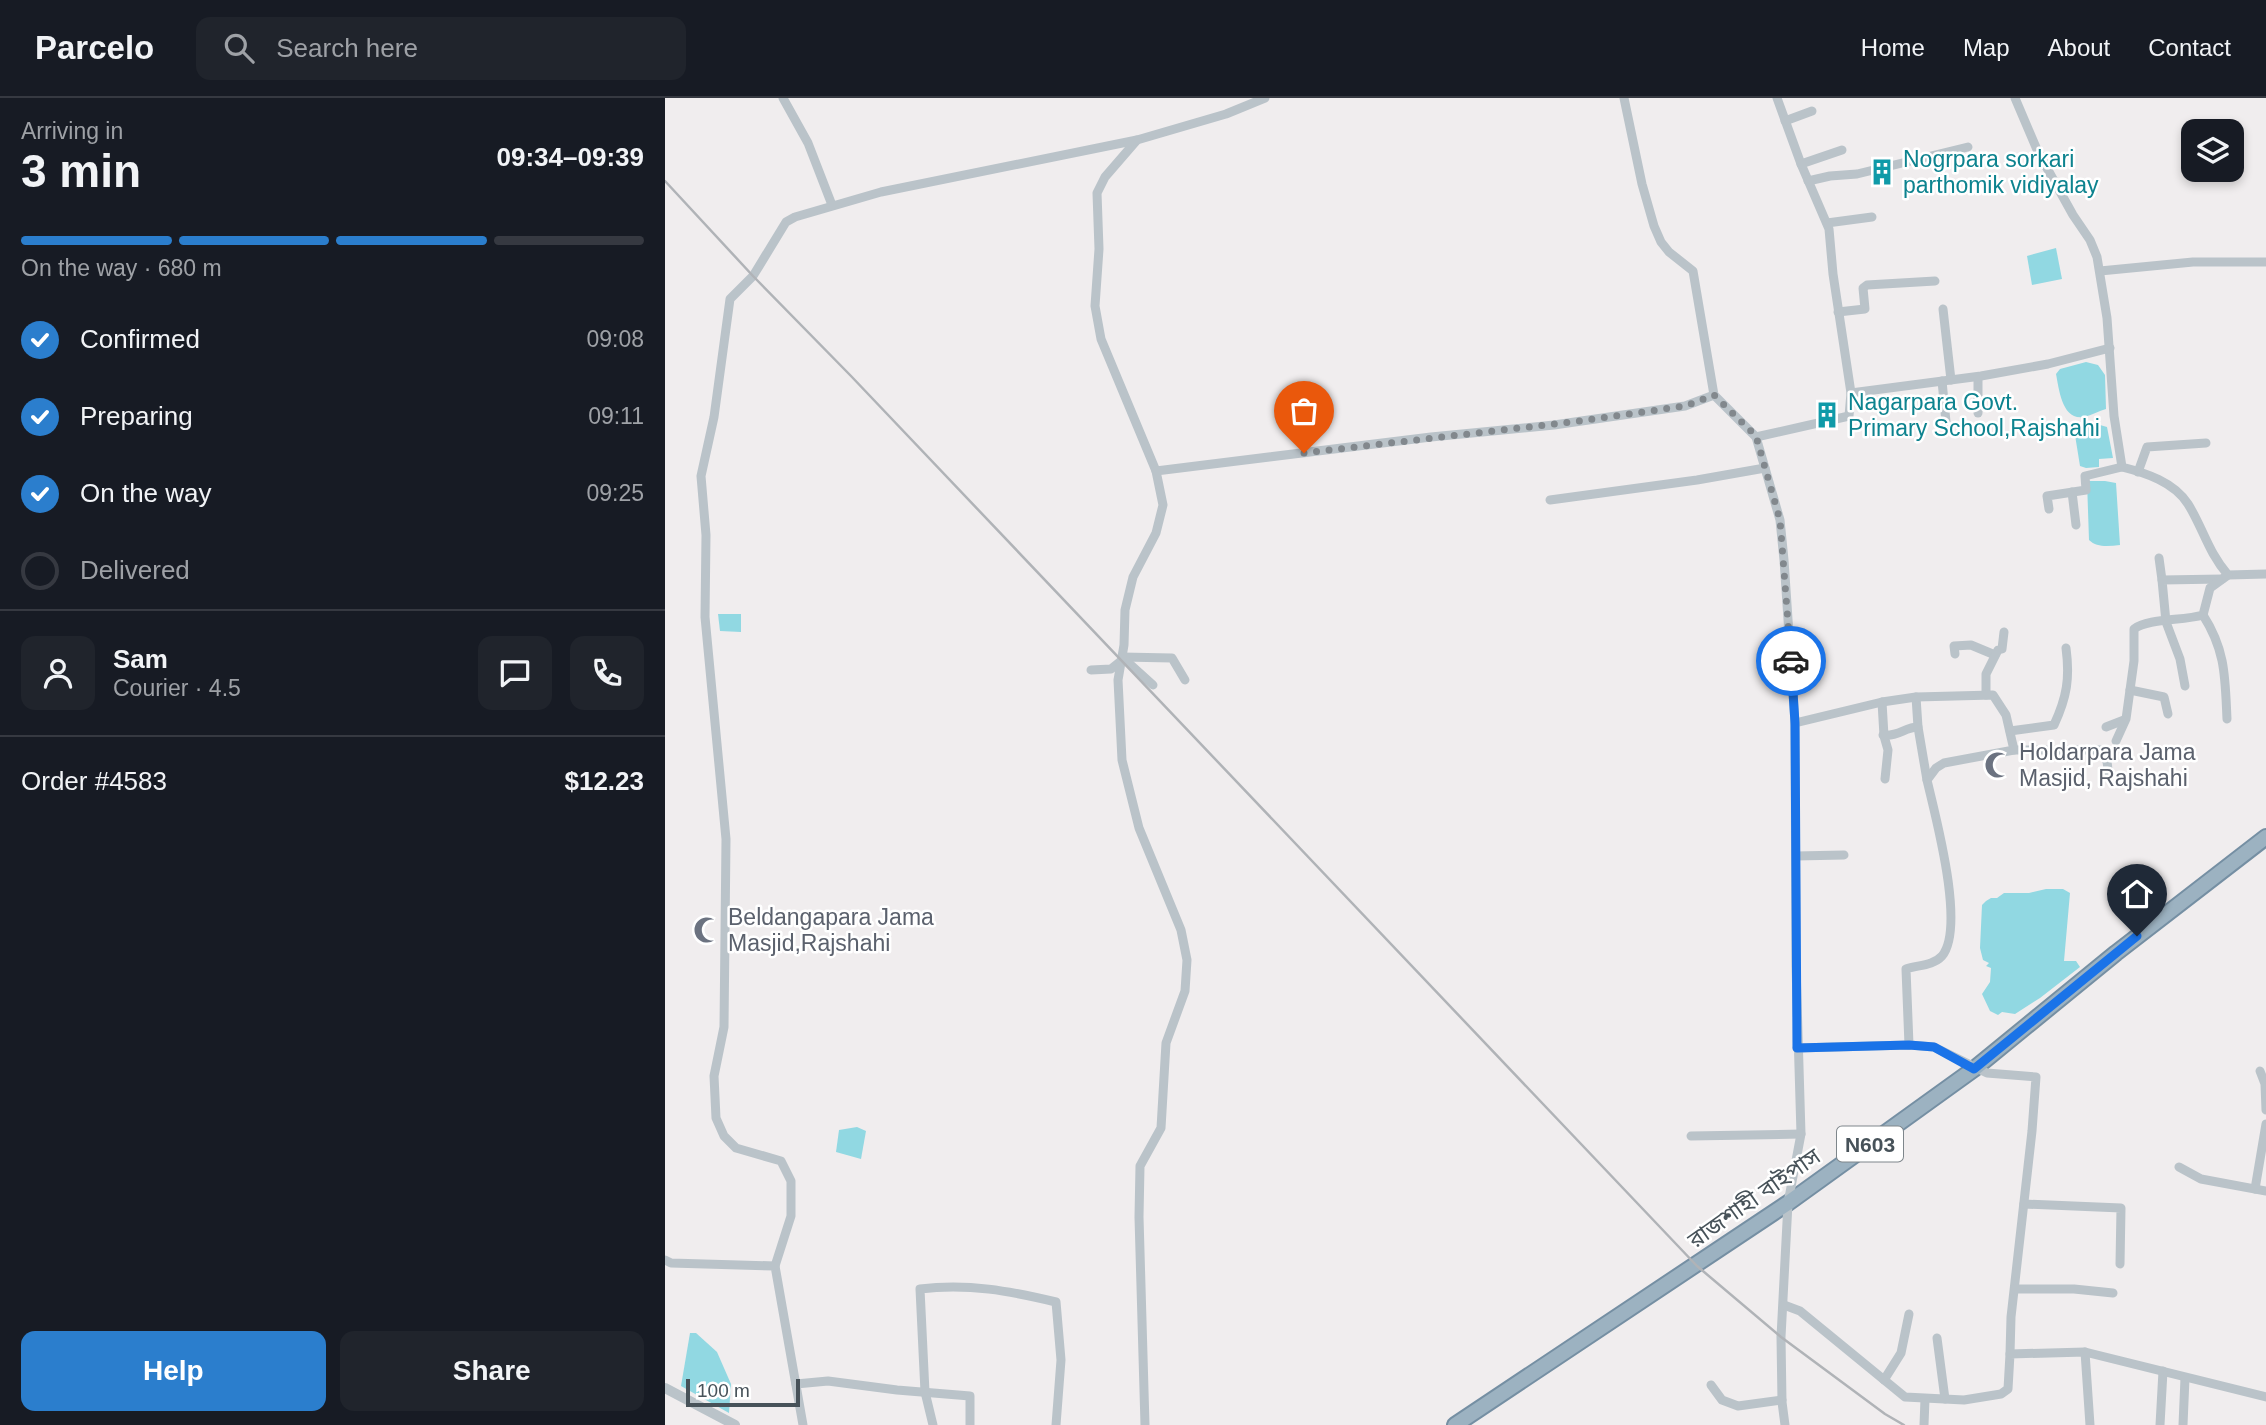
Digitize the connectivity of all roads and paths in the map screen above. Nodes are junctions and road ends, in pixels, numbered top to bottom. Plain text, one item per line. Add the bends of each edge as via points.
1 (783, 98) edge
2 (1265, 98) edge
3 (1624, 98) edge
4 (1777, 98) edge
5 (2015, 98) edge
6 (1812, 111) dead end
7 (1785, 121) junction
8 (1137, 140) junction
9 (1968, 147) dead end
10 (1842, 150) dead end
11 (1801, 163) junction
12 (1808, 181) junction
13 (832, 205) junction
14 (1872, 217) dead end
15 (1827, 223) junction
16 (2266, 261) edge
17 (2100, 271) junction
18 (1935, 281) dead end
19 (1943, 309) dead end
20 (1838, 312) junction
21 (2110, 348) junction
22 (1977, 377) junction
23 (1947, 380) junction
24 (1851, 393) junction
25 (1714, 395) junction
26 (1979, 413) dead end
27 (1946, 422) dead end
28 (1756, 436) junction
29 (2206, 443) dead end
30 (2122, 467) junction
31 (1765, 468) junction
32 (1156, 471) junction
33 (2138, 472) junction
34 (2072, 492) junction
35 (1550, 500) dead end
36 (2049, 509) dead end
37 (2076, 525) dead end
38 (2158, 558) dead end
39 (2266, 574) edge
40 (2225, 577) junction
41 (2162, 580) junction
42 (2203, 615) junction
43 (2166, 622) junction
44 (2004, 632) dead end
45 (2066, 648) dead end
46 (1955, 654) dead end
47 (1994, 655) junction
48 (1121, 659) junction
49 (1091, 670) dead end
50 (1185, 680) dead end
51 (1153, 685) dead end
52 (2185, 686) dead end
53 (2130, 690) junction
54 (1986, 695) junction
55 (1916, 697) junction
56 (1882, 702) junction
57 (2168, 714) dead end
58 (2126, 719) junction
59 (2227, 719) dead end
60 (1795, 723) junction
61 (1918, 727) junction
62 (2106, 727) dead end
63 (2010, 731) junction
64 (1884, 735) junction
65 (2116, 741) dead end
66 (2014, 750) junction
67 (2108, 777) dead end
68 (1885, 779) dead end
69 (1927, 780) junction
70 (2266, 837) edge
71 (1844, 855) dead end
72 (1796, 856) junction
73 (1909, 1045) junction
74 (1797, 1048) junction
75 (1974, 1069) junction
76 (2260, 1071) dead end
77 (2266, 1110) edge
78 (2266, 1124) edge
79 (1801, 1134) junction
80 (1691, 1136) dead end
81 (2179, 1167) dead end
82 (2255, 1189) junction
83 (2266, 1191) edge
84 (1788, 1203) junction
85 (2024, 1204) junction
86 (665, 1260) edge
87 (2120, 1264) dead end
88 (775, 1266) junction
89 (2015, 1289) junction
90 (2113, 1293) dead end
91 (1784, 1305) junction
92 (1909, 1314) dead end
93 (1937, 1338) dead end
94 (2085, 1352) junction
95 (2010, 1354) junction
96 (2163, 1371) junction
97 (2185, 1378) junction
98 (1884, 1380) junction
99 (796, 1384) junction
100 (1711, 1385) dead end
101 (665, 1388) edge
102 (925, 1392) junction
103 (2266, 1397) edge
104 (1925, 1398) junction
105 (1945, 1399) junction
106 (1782, 1400) junction
107 (735, 1425) edge
108 (803, 1425) edge
109 (933, 1425) edge
110 (970, 1425) edge
111 (1056, 1425) edge
112 (1145, 1425) edge
113 (1455, 1425) edge
114 (1785, 1425) edge
115 (1924, 1425) edge
116 (2090, 1425) edge
117 (2160, 1425) edge
118 (2183, 1425) edge

1 - 13 street via 808,143
2 - 8 street
3 - 25 street via 1654,226 1668,252 1693,271
4 - 7 street
5 - 17 street via 2038,152 2093,245
6 - 7 street
7 - 11 street
8 - 13 street
8 - 32 street via 1098,190 1095,306 1101,339
9 - 12 street
10 - 11 street
11 - 12 street
12 - 15 street
13 - 88 street via 786,222 753,276 730,299 701,476 705,617 726,839 724,1027 714,1076 716,1118 736,1148 781,1161 791,1181 791,1216
14 - 15 street
15 - 20 street
16 - 17 street
17 - 21 street
18 - 20 street via 1867,285 1863,288 1865,309
19 - 23 street
20 - 24 street
21 - 22 street
21 - 30 street
22 - 23 street
22 - 26 street
23 - 24 street
23 - 27 street
24 - 28 street via 1849,416
25 - 28 street
25 - 32 street via 1685,406 1567,423
28 - 31 street
29 - 33 street via 2147,447
30 - 33 street
30 - 34 street via 2085,476 2086,490
31 - 35 street
31 - 60 street via 1780,520
32 - 48 street via 1163,505 1156,533 1133,578
33 - 40 street via 2159,479 2187,503
34 - 36 street via 2047,496
34 - 37 street
38 - 41 street
39 - 40 street
40 - 41 street
40 - 42 street via 2210,588
41 - 43 street
42 - 43 street
42 - 59 street via 2220,648
43 - 52 street
43 - 53 street via 2142,623 2134,629
44 - 47 street via 2001,649
45 - 63 street via 2069,672 2054,725
46 - 47 street via 1954,646 1971,645
47 - 54 street via 1986,674
48 - 49 street via 1111,668
48 - 50 street via 1173,658
48 - 51 street
48 - 112 street via 1122,760 1139,828 1181,930 1187,960 1185,991 1166,1042 1161,1128 1140,1166
53 - 57 street via 2164,697
53 - 58 street
54 - 55 street
54 - 63 street via 1993,695
55 - 56 street
55 - 61 street
56 - 60 street
56 - 64 street
58 - 62 street
58 - 65 street
60 - 72 street
61 - 64 street via 1896,736
61 - 69 street
63 - 66 street
64 - 68 street via 1888,750
66 - 67 street via 2101,750
66 - 69 street via 1944,763
69 - 73 street via 1947,862 1951,917 1942,956 1906,969
70 - 75 highway, রাজশাহী বাইপাস / N603
71 - 72 street
72 - 74 street
73 - 74 street
73 - 75 street via 1934,1047
74 - 79 street
75 - 84 highway, রাজশাহী বাইপাস / N603
75 - 85 street via 2036,1077
76 - 77 street
78 - 82 street
79 - 80 street
79 - 84 street
81 - 82 street via 2201,1179
82 - 83 street
84 - 91 street
84 - 113 highway, রাজশাহী বাইপাস / N603
85 - 87 street via 2121,1208
85 - 89 street
86 - 88 street
88 - 99 street
89 - 90 street
89 - 95 street
91 - 98 street via 1801,1311
91 - 106 street
92 - 98 street via 1901,1353
93 - 105 street
94 - 95 street
94 - 96 street
94 - 116 street
95 - 105 street via 2006,1392
96 - 97 street
96 - 117 street
97 - 103 street
97 - 118 street
98 - 104 street via 1905,1397
99 - 102 street via 828,1381
99 - 108 street
100 - 106 street via 1722,1400 1738,1406
101 - 107 street
102 - 109 street
102 - 110 street via 970,1396
102 - 111 street via 920,1289 1009,1290 1056,1302 1061,1360
104 - 105 street
104 - 115 street
106 - 114 street

